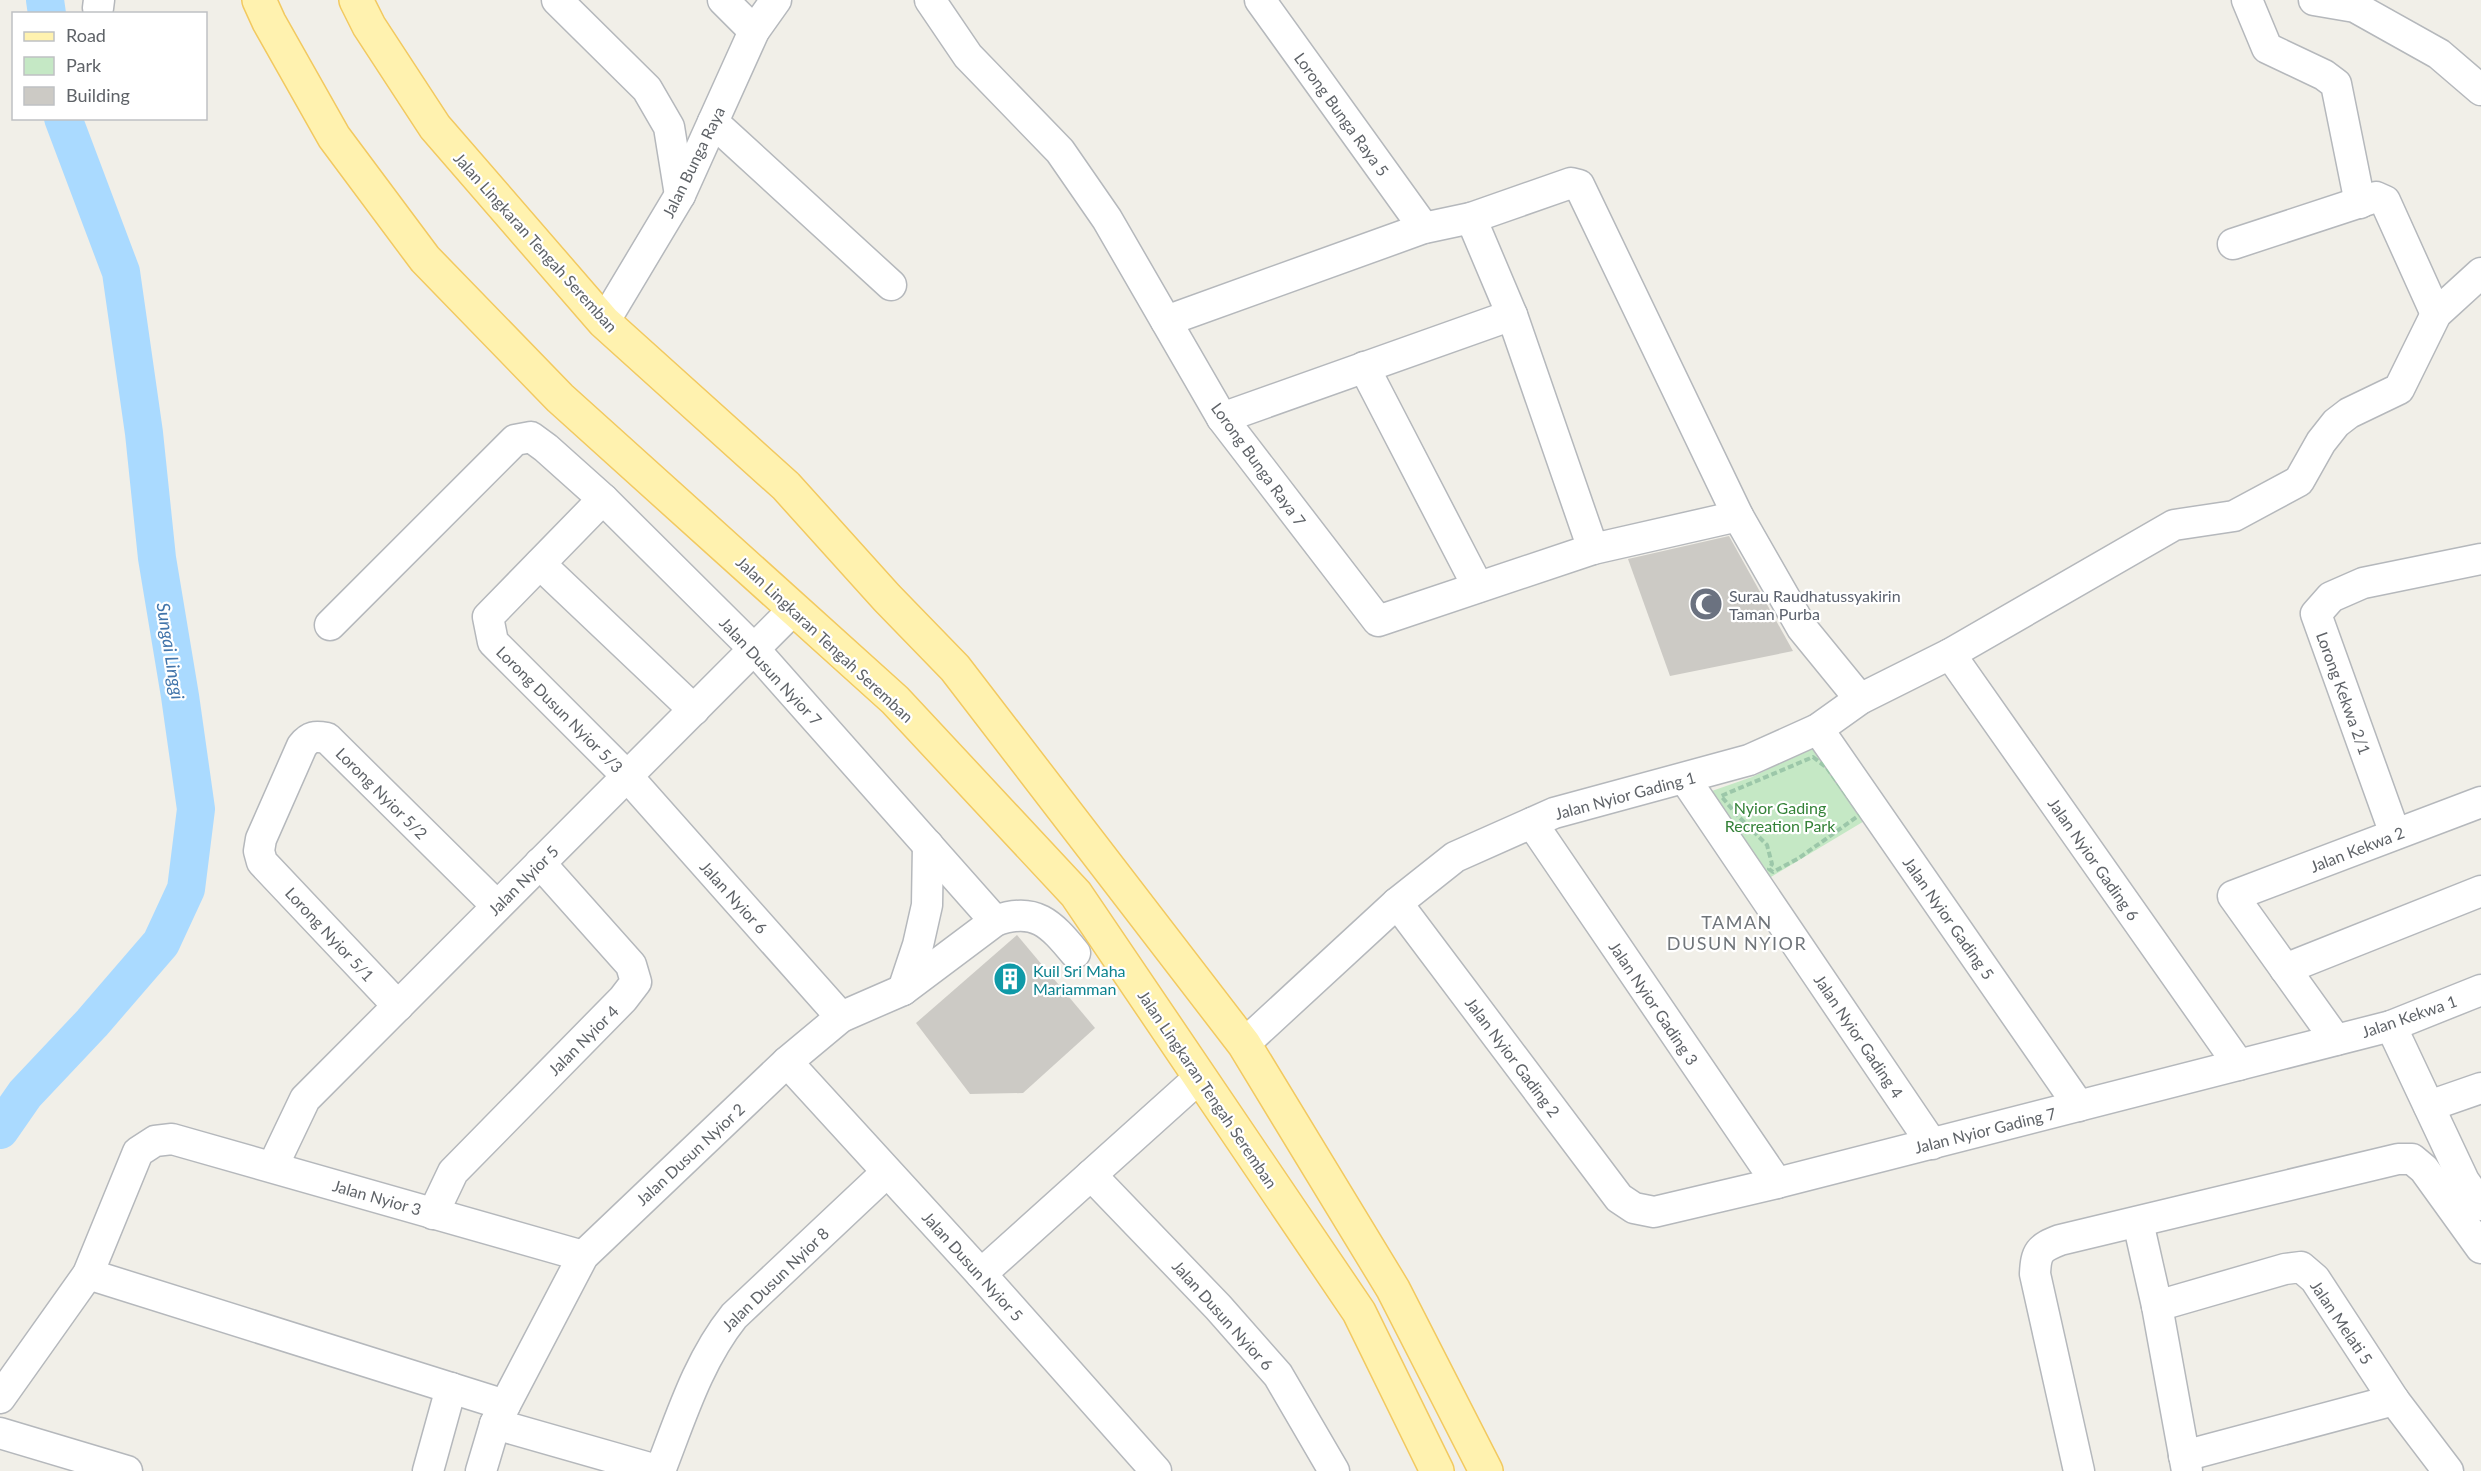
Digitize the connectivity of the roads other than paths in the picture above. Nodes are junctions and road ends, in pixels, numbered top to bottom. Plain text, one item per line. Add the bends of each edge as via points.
1 (259, 0) edge
2 (356, 0) edge
3 (557, 0) edge
4 (723, 0) edge
5 (777, 0) edge
6 (930, 0) edge
7 (1260, 0) edge
8 (2247, 0) edge
9 (2314, 0) edge
10 (2389, 13) edge
11 (754, 31) junction
12 (2481, 90) edge
13 (713, 122) junction
14 (680, 195) junction
15 (2360, 202) junction
16 (1470, 219) junction
17 (1424, 228) junction
18 (2233, 244) dead end
19 (2481, 273) edge
20 (891, 285) dead end
21 (2436, 314) junction
22 (1512, 315) junction
23 (1166, 321) junction
24 (604, 322) junction
25 (1364, 367) junction
26 (1222, 418) junction
27 (603, 499) junction
28 (1737, 516) junction
29 (1593, 549) junction
30 (2480, 563) edge
31 (540, 564) junction
32 (1479, 587) junction
33 (794, 609) junction
34 (330, 625) dead end
35 (754, 649) junction
36 (1950, 654) junction
37 (1860, 699) junction
38 (693, 710) junction
39 (1818, 729) junction
40 (627, 776) junction
41 (1685, 779) junction
42 (2481, 802) edge
43 (1532, 823) junction
44 (2396, 834) junction
45 (928, 845) junction
46 (262, 862) joint
47 (540, 863) junction
48 (2481, 891) edge
49 (1397, 903) junction
50 (497, 906) junction
51 (995, 921) junction
52 (1075, 953) dead end
53 (2285, 969) junction
54 (903, 990) junction
55 (2481, 990) edge
56 (398, 1006) junction
57 (841, 1017) junction
58 (2391, 1026) junction
59 (2336, 1040) junction
60 (1244, 1044) junction
61 (787, 1062) junction
62 (2239, 1065) junction
63 (1200, 1077) junction
64 (2481, 1088) edge
65 (2079, 1106) junction
66 (2429, 1106) junction
67 (1932, 1144) junction
68 (273, 1167) junction
69 (887, 1172) junction
70 (1091, 1175) junction
71 (2472, 1178) edge
72 (1778, 1183) junction
73 (2481, 1205) edge
74 (1634, 1208) joint
75 (433, 1214) junction
76 (2139, 1222) junction
77 (2481, 1248) edge
78 (583, 1256) junction
79 (88, 1274) junction
80 (981, 1274) junction
81 (2157, 1306) junction
82 (452, 1388) junction
83 (0, 1398) edge
84 (2394, 1400) junction
85 (500, 1414) junction
86 (0, 1433) edge
87 (2185, 1464) edge
88 (127, 1471) edge
89 (428, 1471) edge
90 (482, 1471) edge
91 (660, 1471) edge
92 (1156, 1471) edge
93 (1334, 1471) edge
94 (1437, 1471) edge
95 (1486, 1471) edge
96 (2079, 1471) edge
97 (2448, 1471) edge

1 - 33 main road, Jalan Lingkaran Tengah Seremban via 334,137 425,259 560,398
2 - 24 main road, Jalan Lingkaran Tengah Seremban via 435,127
3 - 14 street via 647,89 669,127
4 - 11 street
5 - 11 street, Jalan Bunga Raya
6 - 23 street, Lorong Bunga Raya 7 via 968,56 1060,151 1107,219
7 - 17 street, Lorong Bunga Raya 5
8 - 15 street via 2267,48 2336,84
9 - 10 street
10 - 12 street
11 - 13 street, Jalan Bunga Raya
13 - 14 street, Jalan Bunga Raya
13 - 20 street
14 - 24 street, Jalan Bunga Raya
15 - 18 street
15 - 21 street via 2376,197 2385,201
16 - 17 street
16 - 22 street
16 - 28 street via 1571,183 1579,185
17 - 23 street
19 - 21 street
21 - 36 street, Jalan Nyior Gading 1 via 2399,389 2336,423 2299,481 2234,516 2174,525
22 - 25 street
22 - 29 street
23 - 26 street, Lorong Bunga Raya 7
24 - 60 main road, Jalan Lingkaran Tengah Seremban via 786,486 955,668
25 - 26 street
25 - 32 street
26 - 32 street, Lorong Bunga Raya 7 via 1378,621
27 - 31 street
27 - 34 street, Jalan Dusun Nyior 7 via 531,437 515,440
27 - 35 street, Jalan Dusun Nyior 7
28 - 29 street, Lorong Bunga Raya 7
28 - 37 street via 1803,627
29 - 32 street, Lorong Bunga Raya 7
30 - 44 street, Lorong Kekwa 2/1 via 2364,583 2331,597 2316,614
31 - 38 street
31 - 40 street, Lorong Dusun Nyior 5/3 via 488,617 493,642
33 - 35 street, Jalan Nyior 5
33 - 63 main road, Jalan Lingkaran Tengah Seremban via 895,700 1076,894
35 - 38 street, Jalan Nyior 5
35 - 45 street, Jalan Dusun Nyior 7
36 - 37 street, Jalan Nyior Gading 1
36 - 62 street, Jalan Nyior Gading 6
37 - 39 street, Jalan Nyior Gading 1
38 - 40 street, Jalan Nyior 5
39 - 41 street, Jalan Nyior Gading 1 via 1749,760
39 - 65 street, Jalan Nyior Gading 5
40 - 47 street, Jalan Nyior 5
40 - 57 street, Jalan Nyior 6
41 - 43 street, Jalan Nyior Gading 1 via 1554,813
41 - 67 street, Jalan Nyior Gading 4
42 - 44 street, Jalan Kekwa 2
43 - 49 street, Jalan Nyior Gading 1 via 1455,857
43 - 72 street, Jalan Nyior Gading 3
44 - 53 street, Jalan Kekwa 2 via 2233,896
45 - 51 street, Jalan Dusun Nyior 7
45 - 54 street via 927,905
46 - 50 street, Lorong Nyior 5/2 via 261,839 302,746 316,736 327,738
46 - 56 street, Lorong Nyior 5/1
47 - 50 street, Jalan Nyior 5
47 - 75 street, Jalan Nyior 4 via 631,965 636,982 453,1172
48 - 53 street
49 - 60 street, Jalan Nyior Gading 1
49 - 74 street, Jalan Nyior Gading 2 via 1619,1198
50 - 56 street, Jalan Nyior 5
51 - 52 street via 1010,915 1033,916 1054,928
51 - 54 street, Jalan Dusun Nyior 2
53 - 59 street
54 - 57 street, Jalan Dusun Nyior 2
55 - 58 street, Jalan Kekwa 1
56 - 68 street, Jalan Nyior 5 via 305,1099
57 - 61 street, Jalan Dusun Nyior 2
58 - 59 street, Jalan Kekwa 1
58 - 66 street
59 - 62 street, Jalan Nyior Gading 7
60 - 95 main road, Jalan Lingkaran Tengah Seremban via 1393,1289
61 - 69 street, Jalan Dusun Nyior 5
61 - 78 street, Jalan Dusun Nyior 2
62 - 65 street, Jalan Nyior Gading 7
63 - 70 street
63 - 94 main road, Jalan Lingkaran Tengah Seremban via 1359,1312
64 - 66 street
65 - 67 street, Jalan Nyior Gading 7
66 - 71 street
67 - 72 street, Jalan Nyior Gading 7
68 - 75 street, Jalan Nyior 3
68 - 79 street, Jalan Nyior 3 via 172,1139 154,1141 138,1152
69 - 80 street, Jalan Dusun Nyior 5
69 - 91 street, Jalan Dusun Nyior 8 via 734,1316 717,1337
70 - 80 street
70 - 93 street, Jalan Dusun Nyior 6 via 1278,1375
71 - 73 street
72 - 74 street, Jalan Nyior Gading 7 via 1654,1212
75 - 78 street, Jalan Nyior 3
76 - 77 street via 2398,1159 2412,1159 2424,1169
76 - 81 street
76 - 96 street via 2060,1240 2044,1246 2036,1257 2035,1275
78 - 85 street, Jalan Dusun Nyior 2
79 - 82 street
79 - 83 street
80 - 92 street, Jalan Dusun Nyior 5
81 - 84 street, Jalan Melati 5 via 2301,1267 2315,1279
81 - 87 street
82 - 85 street
82 - 89 street
84 - 87 street
84 - 97 street, Jalan Melati 5
85 - 90 street, Jalan Dusun Nyior 2
85 - 91 street
86 - 88 street

